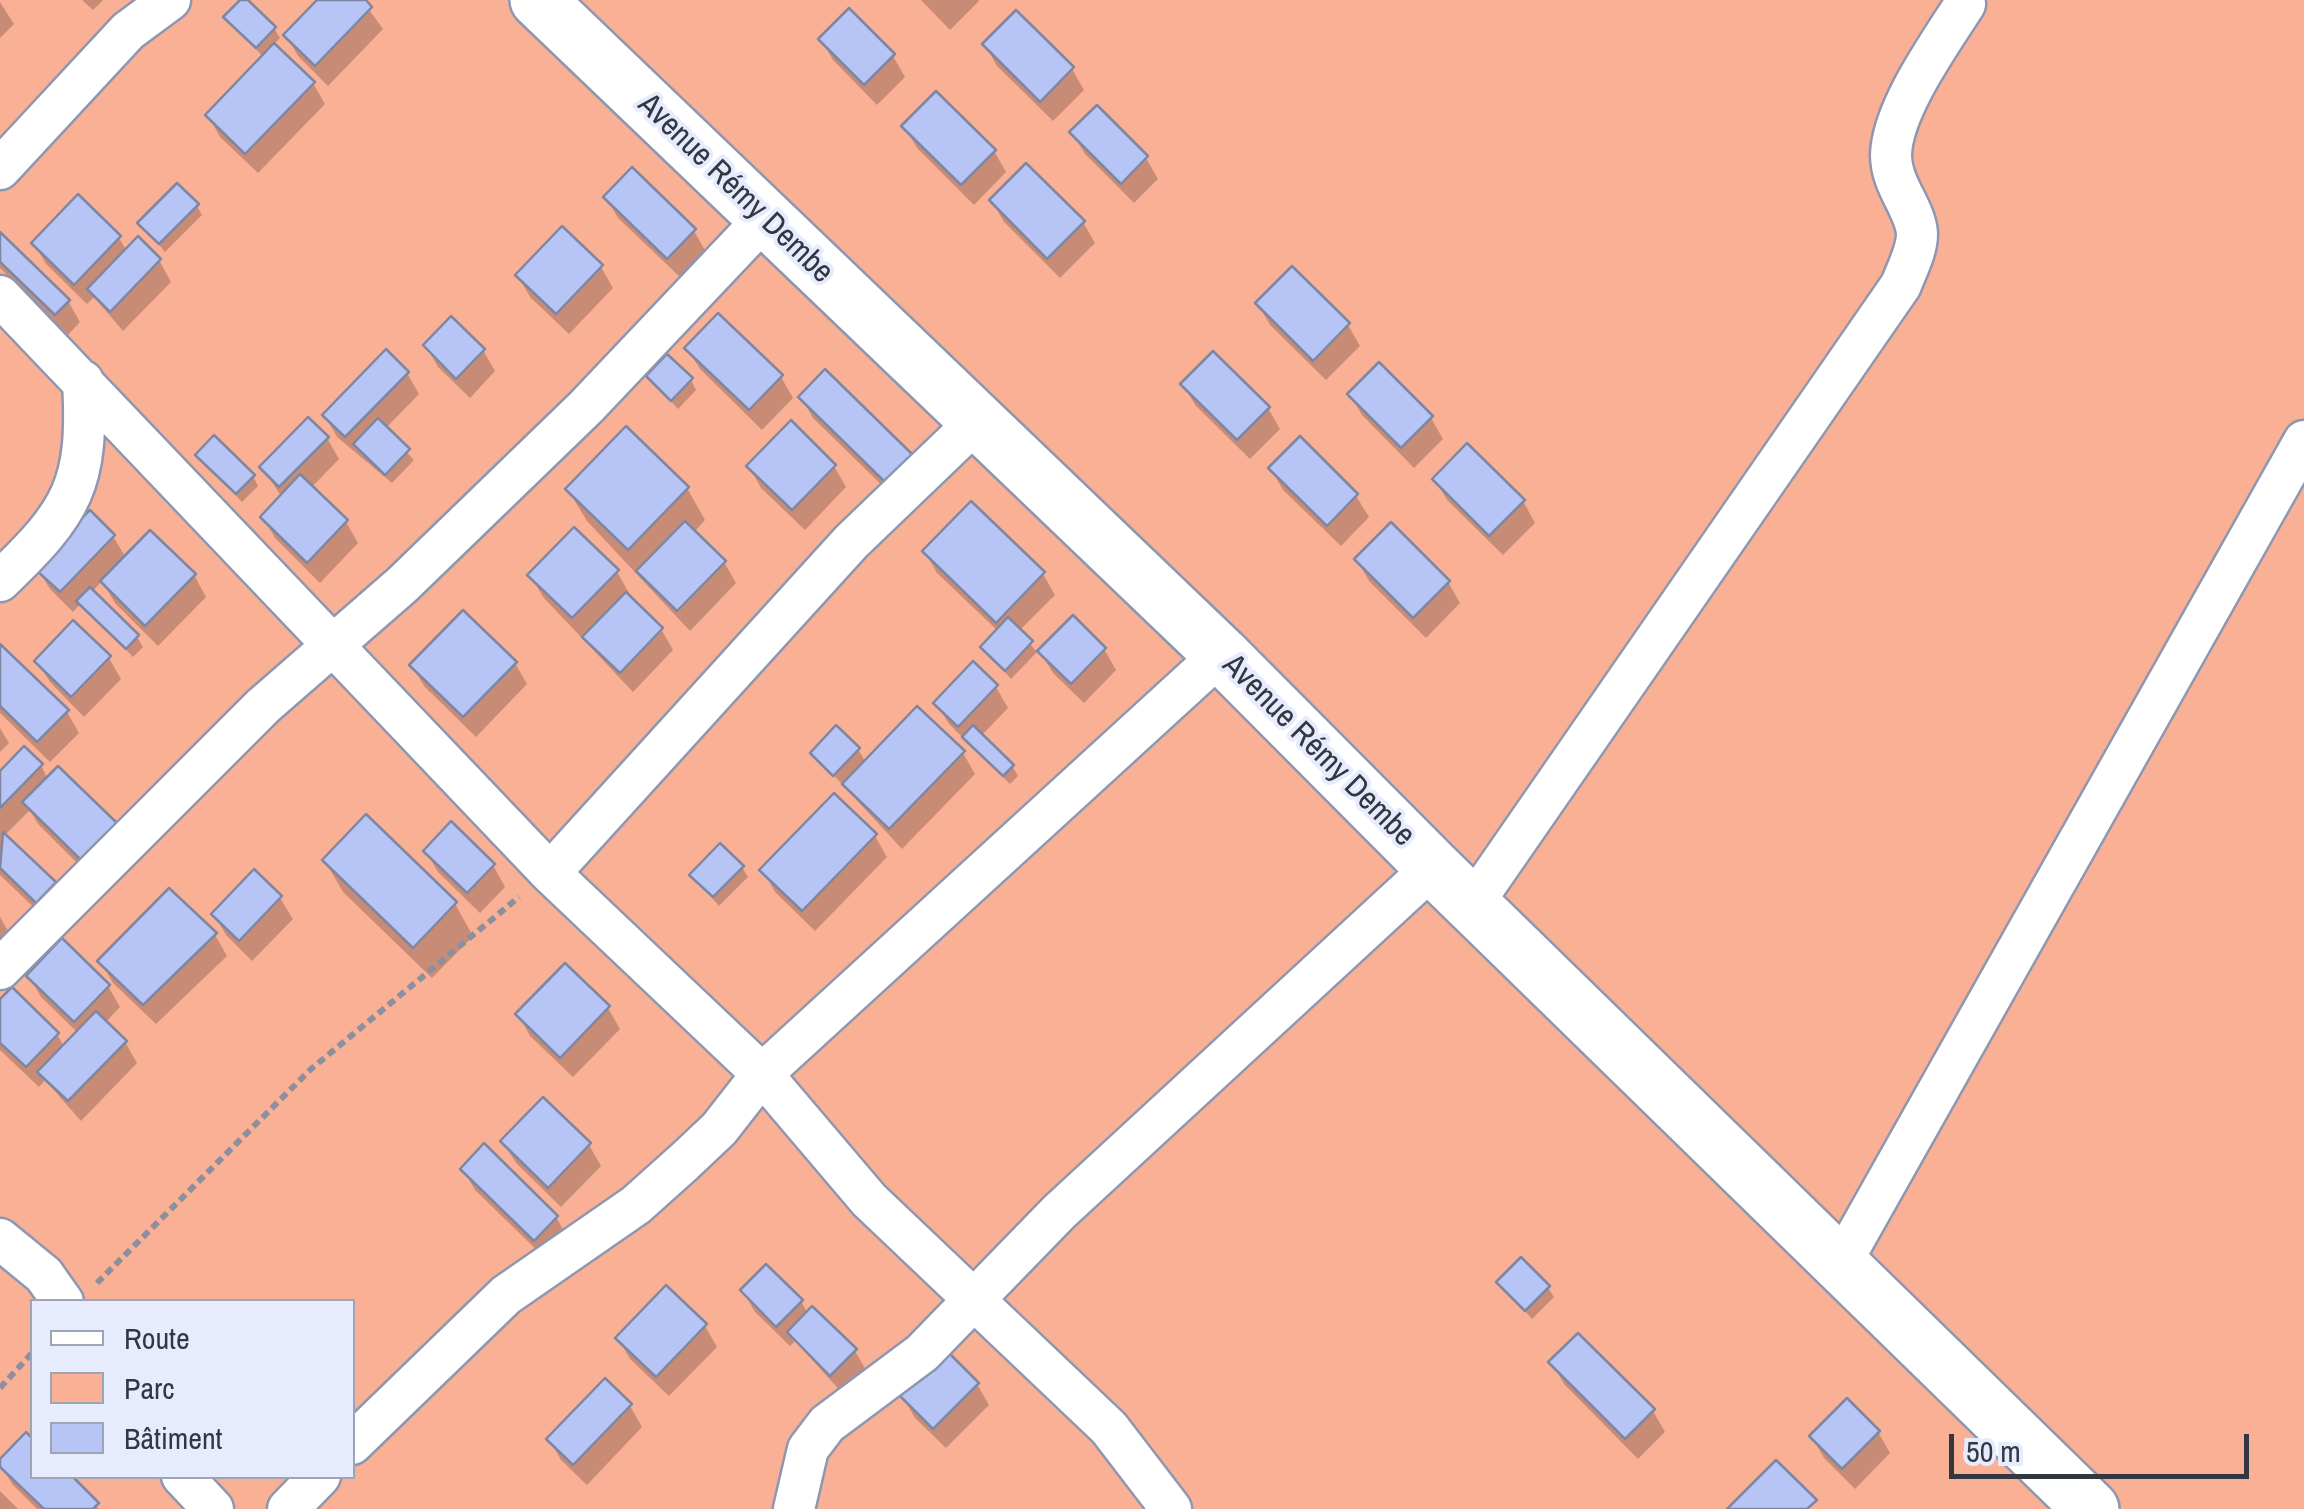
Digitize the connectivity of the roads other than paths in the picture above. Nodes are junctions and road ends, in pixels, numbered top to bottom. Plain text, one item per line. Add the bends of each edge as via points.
1 (170, 0) edge
2 (538, 0) edge
3 (1965, 4) dead end
4 (0, 170) edge
5 (766, 218) junction
6 (0, 296) edge
7 (83, 381) junction
8 (978, 420) junction
9 (2304, 441) edge
10 (0, 581) edge
11 (336, 644) junction
12 (1221, 654) junction
13 (1433, 868) junction
14 (550, 873) junction
15 (1472, 905) junction
16 (0, 969) edge
17 (762, 1074) junction
18 (0, 1240) edge
19 (1841, 1263) junction
20 (77, 1295) edge
21 (974, 1303) junction
22 (355, 1441) edge
23 (185, 1479) edge
24 (317, 1479) edge
25 (2067, 1502) edge
26 (1166, 1506) edge
27 (213, 1509) edge
28 (288, 1509) edge
29 (794, 1509) edge

1 - 4 street via 128,31
2 - 5 street, Avenue Rémy Dembe
3 - 15 street via 1932,55 1891,150 1892,174 1917,230 1901,284
5 - 8 street, Avenue Rémy Dembe
5 - 11 street via 586,407
6 - 7 street
7 - 10 street via 86,424 70,500 58,522
7 - 11 street
8 - 12 street, Avenue Rémy Dembe
8 - 14 street via 851,542
9 - 19 street
11 - 14 street
11 - 16 street via 263,706
12 - 13 street, Avenue Rémy Dembe
12 - 17 street
13 - 15 street, Avenue Rémy Dembe
13 - 21 street via 1059,1212
14 - 17 street
15 - 19 street, Avenue Rémy Dembe
17 - 21 street via 869,1200
17 - 22 street via 684,1162 636,1205 506,1296
18 - 20 street
19 - 25 street, Avenue Rémy Dembe
21 - 26 street via 1109,1428
21 - 29 street via 922,1354 828,1424 808,1449
23 - 27 street
24 - 28 street

